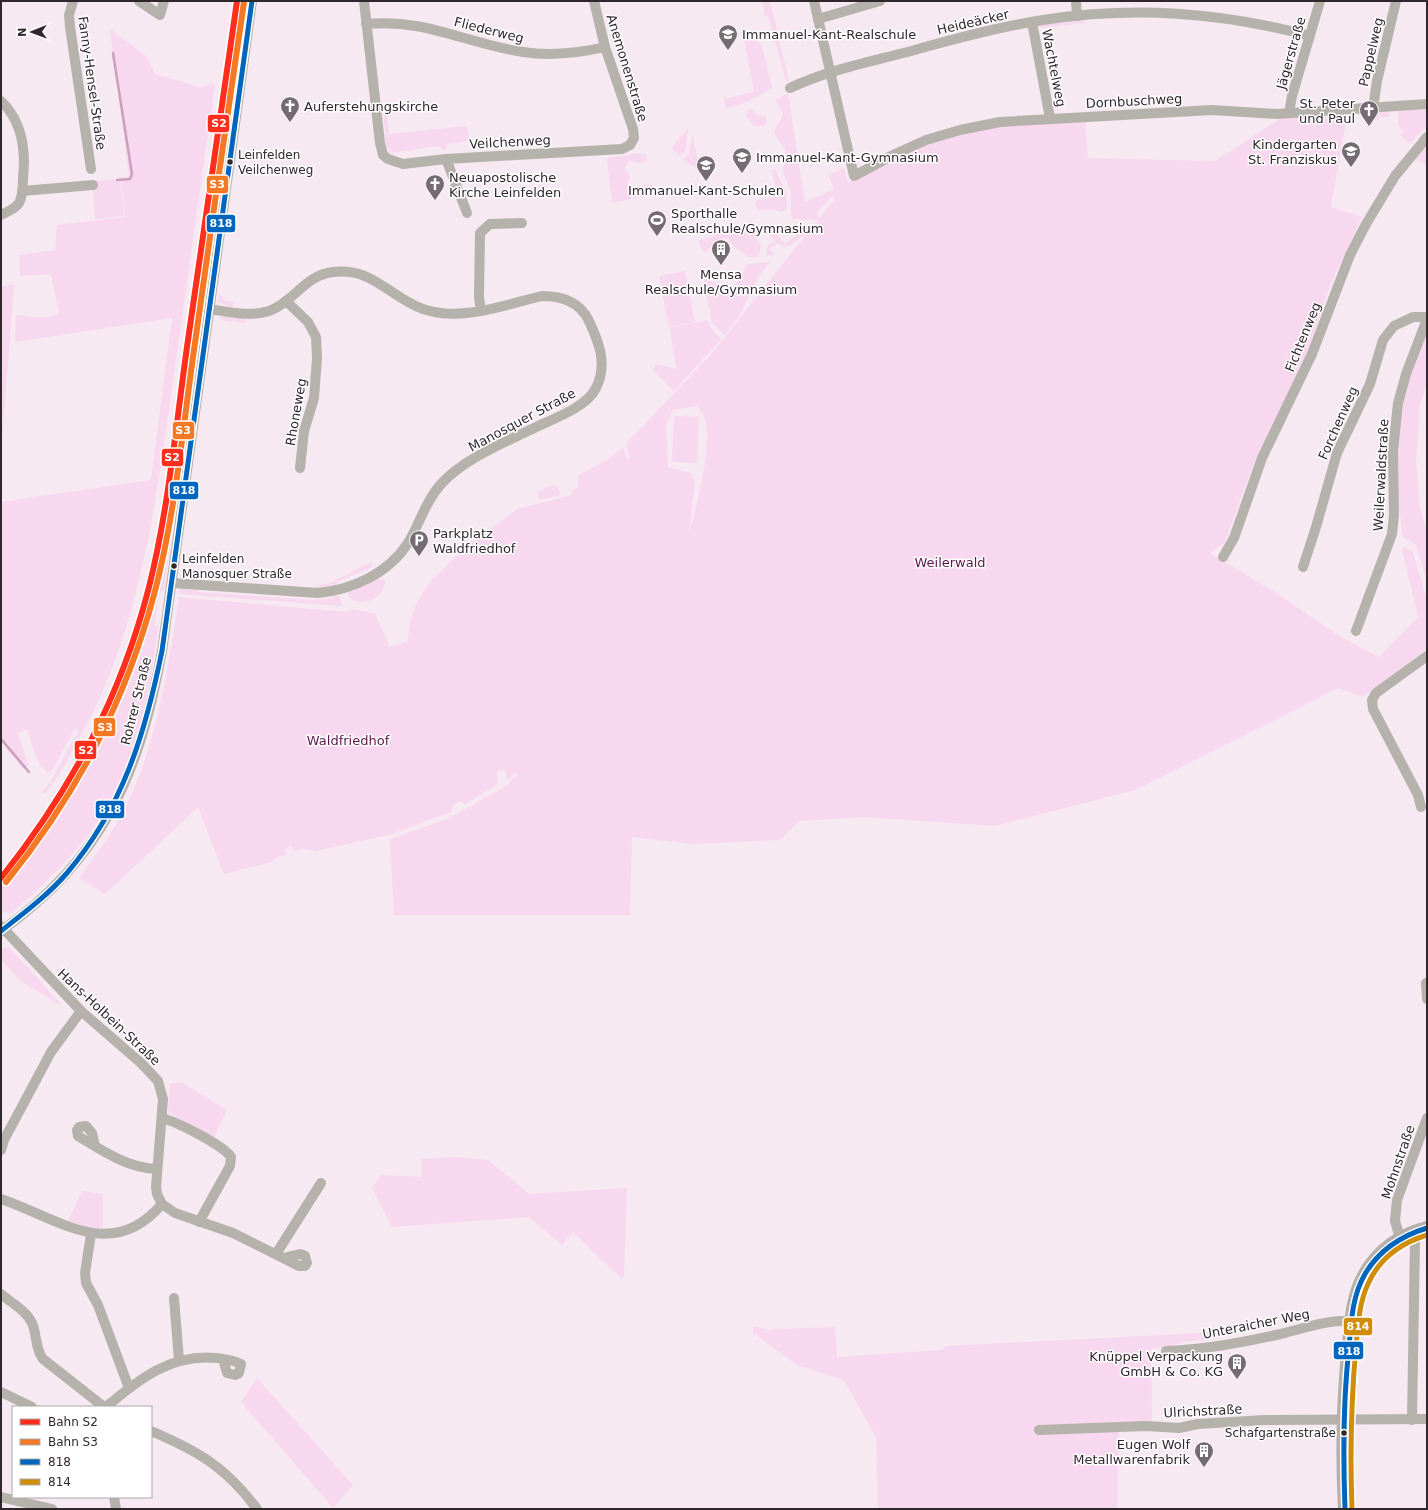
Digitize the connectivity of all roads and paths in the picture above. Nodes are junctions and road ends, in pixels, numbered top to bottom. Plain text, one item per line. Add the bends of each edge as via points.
1 (73, 1) edge
2 (139, 1) edge
3 (164, 1) edge
4 (252, 1) edge
5 (364, 1) edge
6 (594, 1) edge
7 (814, 1) edge
8 (880, 1) edge
9 (1076, 1) edge
10 (1320, 1) edge
11 (1396, 1) edge
12 (1077, 16) junction
13 (818, 20) junction
14 (1032, 22) junction
15 (366, 24) junction
16 (1310, 36) junction
17 (605, 47) junction
18 (830, 72) junction
19 (790, 88) dead end
20 (1, 101) edge
21 (1427, 104) edge
22 (1373, 108) junction
23 (1289, 113) junction
24 (1050, 118) junction
25 (1427, 137) edge
26 (632, 142) joint
27 (446, 159) junction
28 (91, 169) dead end
29 (94, 185) dead end
30 (22, 191) junction
31 (467, 213) dead end
32 (1, 214) edge
33 (522, 223) dead end
34 (286, 301) junction
35 (209, 309) junction
36 (481, 310) junction
37 (1427, 318) edge
38 (300, 468) dead end
39 (1223, 557) dead end
40 (1303, 567) dead end
41 (172, 583) junction
42 (1356, 631) dead end
43 (1427, 656) edge
44 (1422, 807) dead end
45 (2, 929) edge
46 (1426, 983) edge
47 (1427, 999) edge
48 (81, 1012) junction
49 (162, 1118) junction
50 (1427, 1118) edge
51 (2, 1143) edge
52 (95, 1146) dead end
53 (157, 1169) junction
54 (320, 1183) dead end
55 (1, 1199) edge
56 (162, 1204) junction
57 (199, 1222) junction
58 (1427, 1228) edge
59 (91, 1234) junction
60 (1400, 1238) junction
61 (1415, 1240) dead end
62 (1, 1294) edge
63 (174, 1298) dead end
64 (1352, 1321) junction
65 (1166, 1351) dead end
66 (223, 1359) dead end
67 (179, 1360) junction
68 (129, 1388) junction
69 (1, 1392) edge
70 (30, 1406) edge
71 (104, 1406) edge
72 (106, 1406) edge
73 (1345, 1419) junction
74 (1412, 1420) junction
75 (1427, 1420) edge
76 (1039, 1430) dead end
77 (152, 1431) edge
78 (1, 1497) edge
79 (114, 1498) edge
80 (52, 1509) edge
81 (116, 1509) edge
82 (257, 1509) edge
83 (1345, 1509) edge

1 - 28 street, Fanny-Hensel-Straße via 69,15 70,27
2 - 3 street via 160,15
4 - 35 street, Rohrer Straße
5 - 15 street
6 - 17 street, Anemonenstraße
7 - 13 street
8 - 13 street
9 - 12 street
10 - 16 street, Jägerstraße
11 - 22 street, Pappelweg
12 - 14 street, Heideäcker
12 - 16 street, Heideäcker via 1142,13 1204,15 1257,22
13 - 18 street
14 - 18 street, Heideäcker
14 - 24 street, Wachtelweg
15 - 17 street, Fliederweg via 429,27 484,44 523,52 567,53
15 - 27 street, Veilchenweg via 383,155 403,164
16 - 23 street, Jägerstraße
17 - 26 street, Anemonenstraße via 633,129
18 - 19 street, Heideäcker
18 - 24 street, Dornbuschweg via 854,176 893,155 942,135 984,124
20 - 30 street via 12,114 22,140
21 - 22 street, Dornbuschweg
22 - 23 street, Dornbuschweg
23 - 24 street, Dornbuschweg via 1212,110
25 - 39 street, Fichtenweg via 1395,176 1350,255 1312,354 1262,458 1234,538
26 - 27 street, Veilchenweg via 627,148
27 - 31 street
29 - 30 street
30 - 32 street via 16,207
33 - 36 street via 490,224 480,233 478,297
34 - 35 street, Manosquer Straße via 258,314
34 - 36 street, Manosquer Straße via 313,278 336,271 359,273 370,277 424,309 454,314
34 - 38 street, Rhoneweg via 308,322 316,337 314,398 304,431
35 - 41 street, Rohrer Straße
36 - 41 street, Manosquer Straße via 542,296 573,303 586,316 602,354 601,374 596,389 588,399 575,408 459,468 442,483 429,501 403,549 382,569 360,583 318,593
37 - 40 street, Forchenweg via 1413,317 1394,326 1383,340 1370,384 1337,453
37 - 42 street, Weilerwaldstraße via 1398,403 1393,451 1392,534
41 - 45 street, Rohrer Straße via 157,681 137,753 117,803 67,874 42,899
43 - 44 street via 1376,693 1372,700
45 - 48 street, Hans-Holbein-Straße
46 - 47 street
48 - 49 street, Hans-Holbein-Straße via 141,1063 158,1081 163,1098
48 - 51 street via 51,1052
49 - 53 street, Hans-Holbein-Straße
49 - 57 street via 222,1148 231,1157 230,1166
50 - 60 street, Mohnstraße via 1397,1200 1395,1221
52 - 53 street via 129,1165
53 - 56 street, Hans-Holbein-Straße via 157,1194
54 - 57 street via 280,1256 233,1233
55 - 59 street
56 - 57 street via 175,1213
56 - 59 street via 145,1221 132,1228 118,1233
58 - 60 main road
59 - 68 street via 84,1273 86,1283 98,1305
60 - 64 main road via 1385,1248 1367,1270 1358,1290
61 - 74 street
62 - 71 street via 26,1314 32,1323 39,1354 43,1359
63 - 67 street
64 - 65 street, Unteraicher Weg via 1223,1345
64 - 73 main road
66 - 67 street via 208,1357
67 - 68 street via 158,1368
68 - 72 street
69 - 70 street
73 - 74 street
73 - 76 street, Ulrichstraße via 1264,1420 1198,1424 1179,1428 1146,1426
73 - 83 main road
74 - 75 street
77 - 82 street via 206,1458 233,1479
78 - 80 street
79 - 81 street

